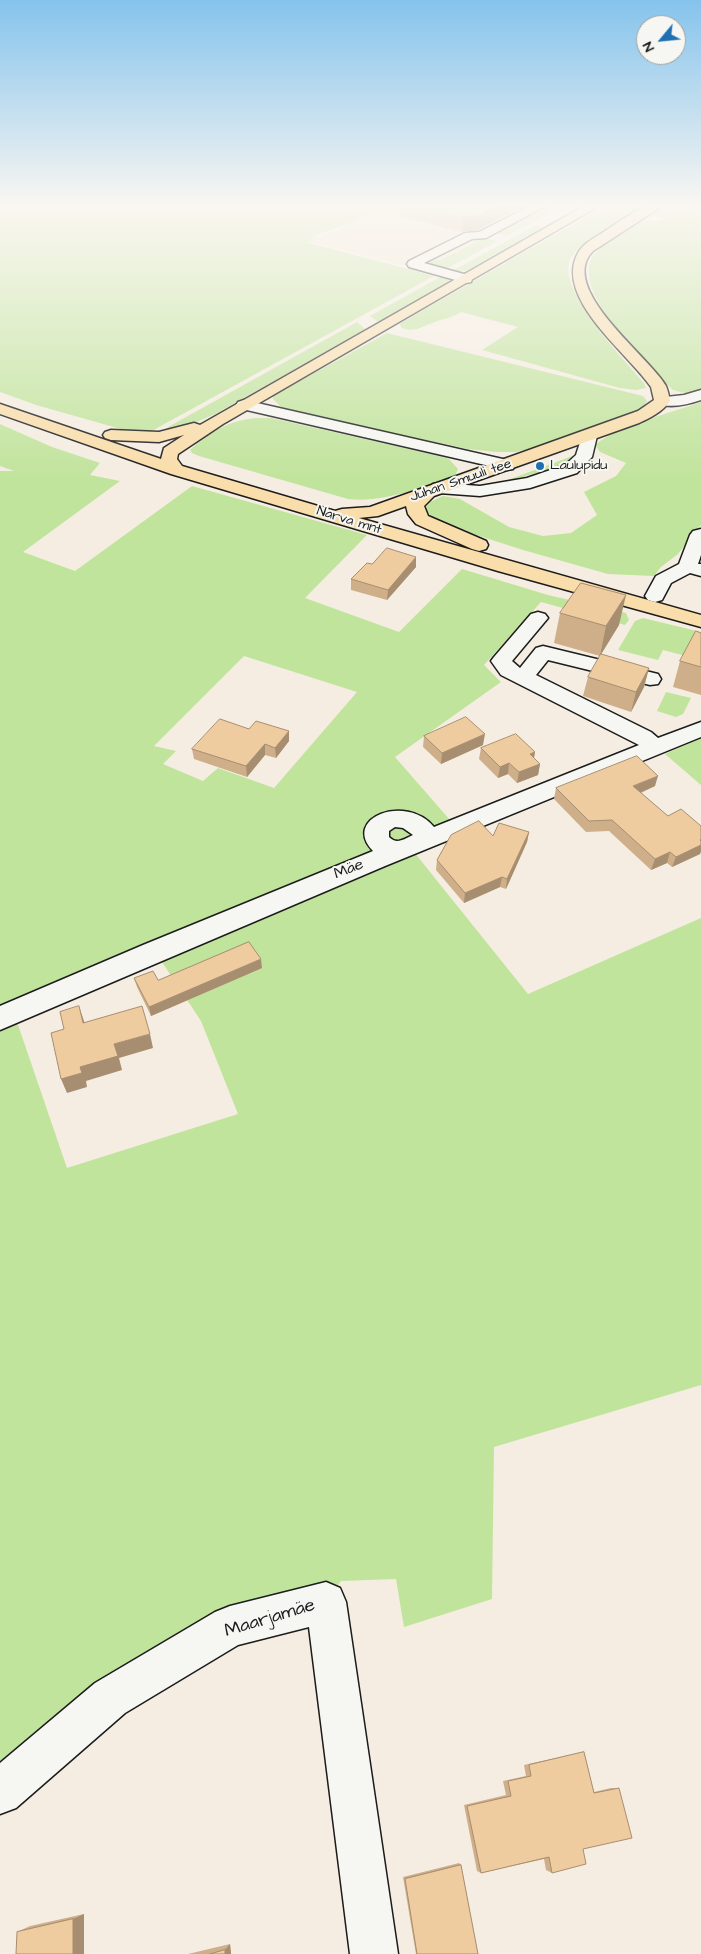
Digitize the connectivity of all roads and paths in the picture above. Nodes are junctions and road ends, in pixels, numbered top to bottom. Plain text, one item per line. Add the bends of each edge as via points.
1 (439, 294) edge
2 (587, 294) edge
3 (701, 395) edge
4 (0, 400) edge
5 (662, 401) junction
6 (244, 405) junction
7 (0, 409) edge
8 (217, 421) junction
9 (111, 435) junction
10 (589, 436) junction
11 (170, 452) junction
12 (507, 465) junction
13 (176, 470) junction
14 (434, 490) junction
15 (314, 510) junction
16 (372, 512) junction
17 (701, 534) edge
18 (479, 544) junction
19 (694, 568) edge
20 (654, 596) junction
21 (701, 608) edge
22 (538, 618) dead end
23 (701, 621) edge
24 (523, 678) junction
25 (650, 680) edge
26 (701, 729) edge
27 (656, 748) junction
28 (428, 839) junction
29 (397, 851) junction
30 (0, 1018) edge
31 (0, 1792) edge
32 (374, 1954) edge

1 - 6 main road
2 - 5 main road via 601,320 657,384
3 - 5 street via 686,400
4 - 9 main road, Narva mnt
5 - 10 main road, Juhan Smuuli tee via 642,417
6 - 8 main road
6 - 12 street
7 - 13 main road, Narva mnt
8 - 9 main road via 159,437
8 - 11 main road
9 - 11 main road, Narva mnt
10 - 12 main road, Juhan Smuuli tee
10 - 14 street via 584,457 571,469 530,483 480,491
11 - 13 main road via 169,459
11 - 16 main road, Narva mnt
12 - 14 main road, Juhan Smuuli tee
13 - 15 main road, Narva mnt
14 - 16 main road, Juhan Smuuli tee
14 - 18 main road via 415,506 422,520
15 - 16 main road via 338,514
15 - 23 main road, Narva mnt via 481,562
16 - 18 main road, Narva mnt
17 - 19 street
18 - 20 main road, Narva mnt
19 - 20 street via 663,580
20 - 21 main road, Narva mnt
22 - 24 street via 501,661 508,670
24 - 25 street via 543,652
24 - 27 street via 643,737
26 - 27 street, Mäe
27 - 28 street, Mäe
28 - 29 street, Mäe
28 - 29 street via 415,822 403,818 384,821 377,828 377,840 384,847
29 - 30 street, Mäe
31 - 32 street, Maarjamäe via 110,1698 230,1627 326,1602

